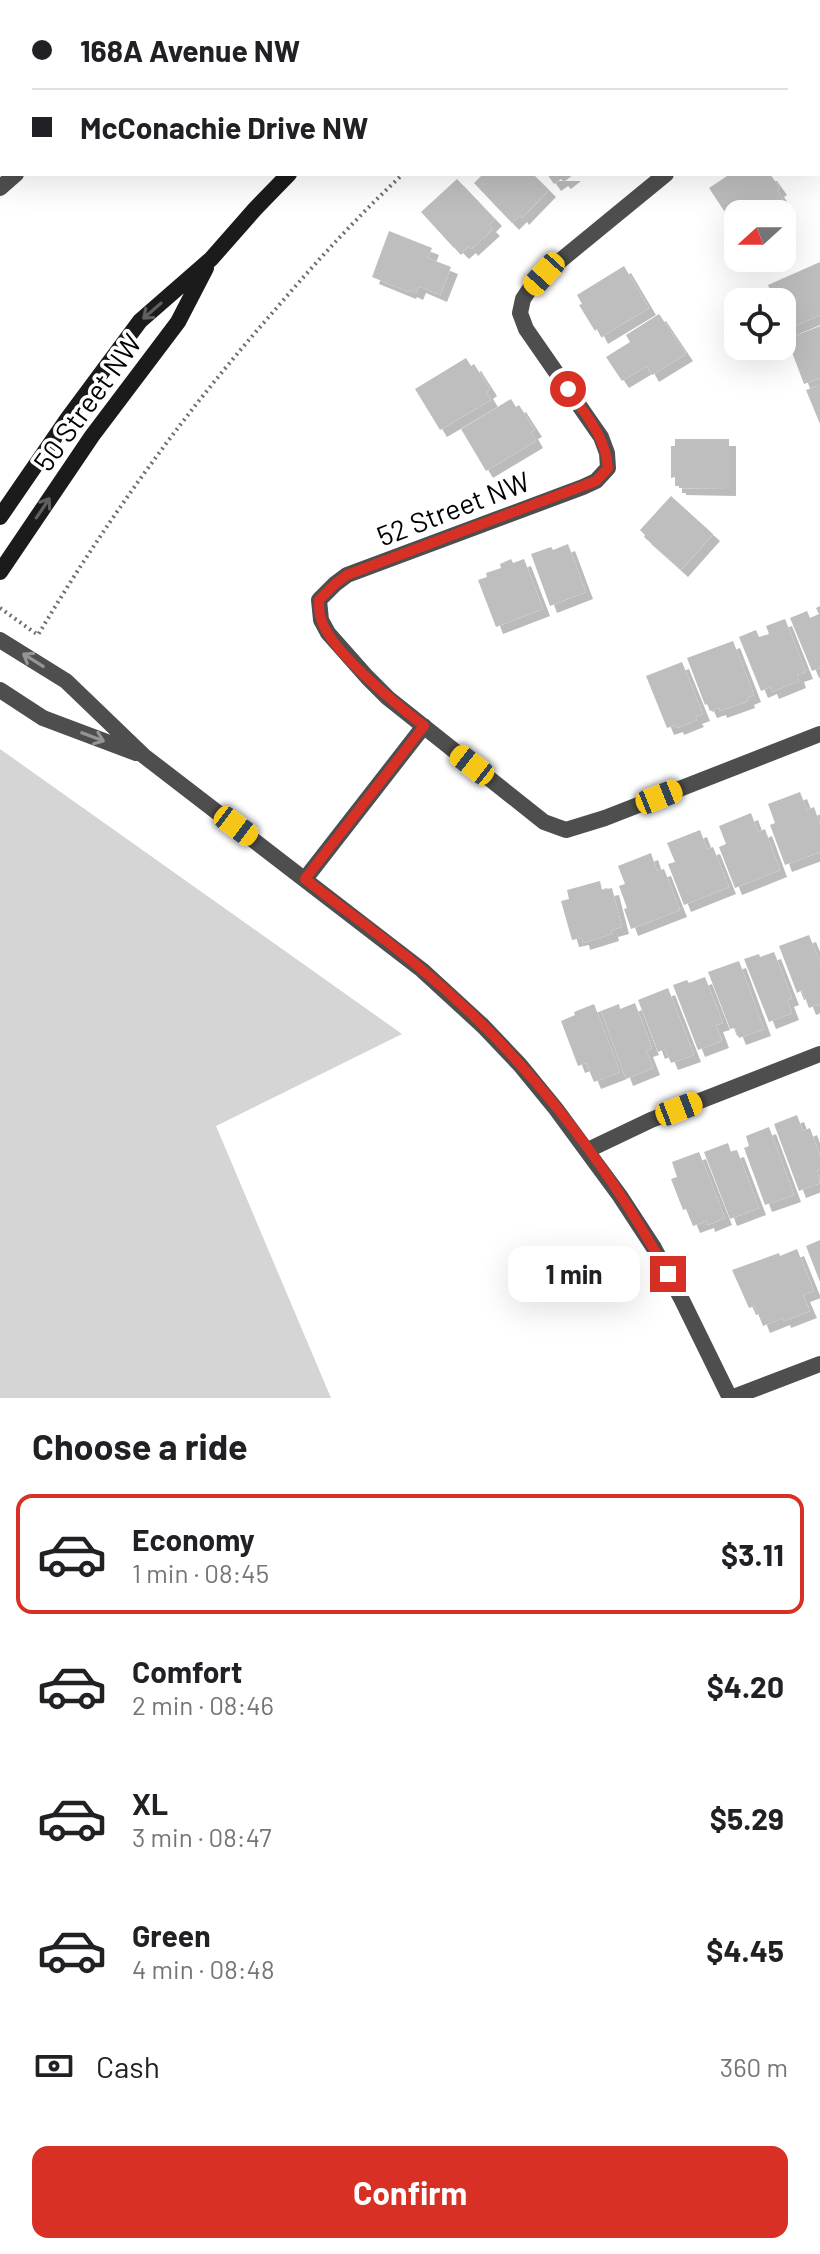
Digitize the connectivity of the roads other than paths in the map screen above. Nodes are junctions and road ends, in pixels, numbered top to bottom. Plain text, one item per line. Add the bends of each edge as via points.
1 (287, 176) edge
2 (664, 176) edge
3 (211, 259) junction
4 (0, 517) edge
5 (0, 572) edge
6 (0, 640) edge
7 (0, 690) edge
8 (424, 726) junction
9 (820, 734) edge
10 (144, 756) junction
11 (305, 879) junction
12 (820, 1054) edge
13 (588, 1150) junction
14 (820, 1364) edge
15 (731, 1398) edge

1 - 3 main road, 50 Street NW
2 - 8 street, 52 Street NW via 544,274 523,299 520,313 601,437 608,468 583,487 347,575 319,600 321,620 338,647
3 -> 4 main road, 50 Street NW via 140,321
5 -> 3 main road, 50 Street NW via 178,322
10 -> 6 street via 66,681
7 -> 10 street via 43,718
8 - 9 street via 544,822 566,830
8 - 11 street
10 - 11 street
11 - 13 street via 422,970 483,1026
12 - 13 street
13 - 15 street via 654,1248
14 - 15 street

